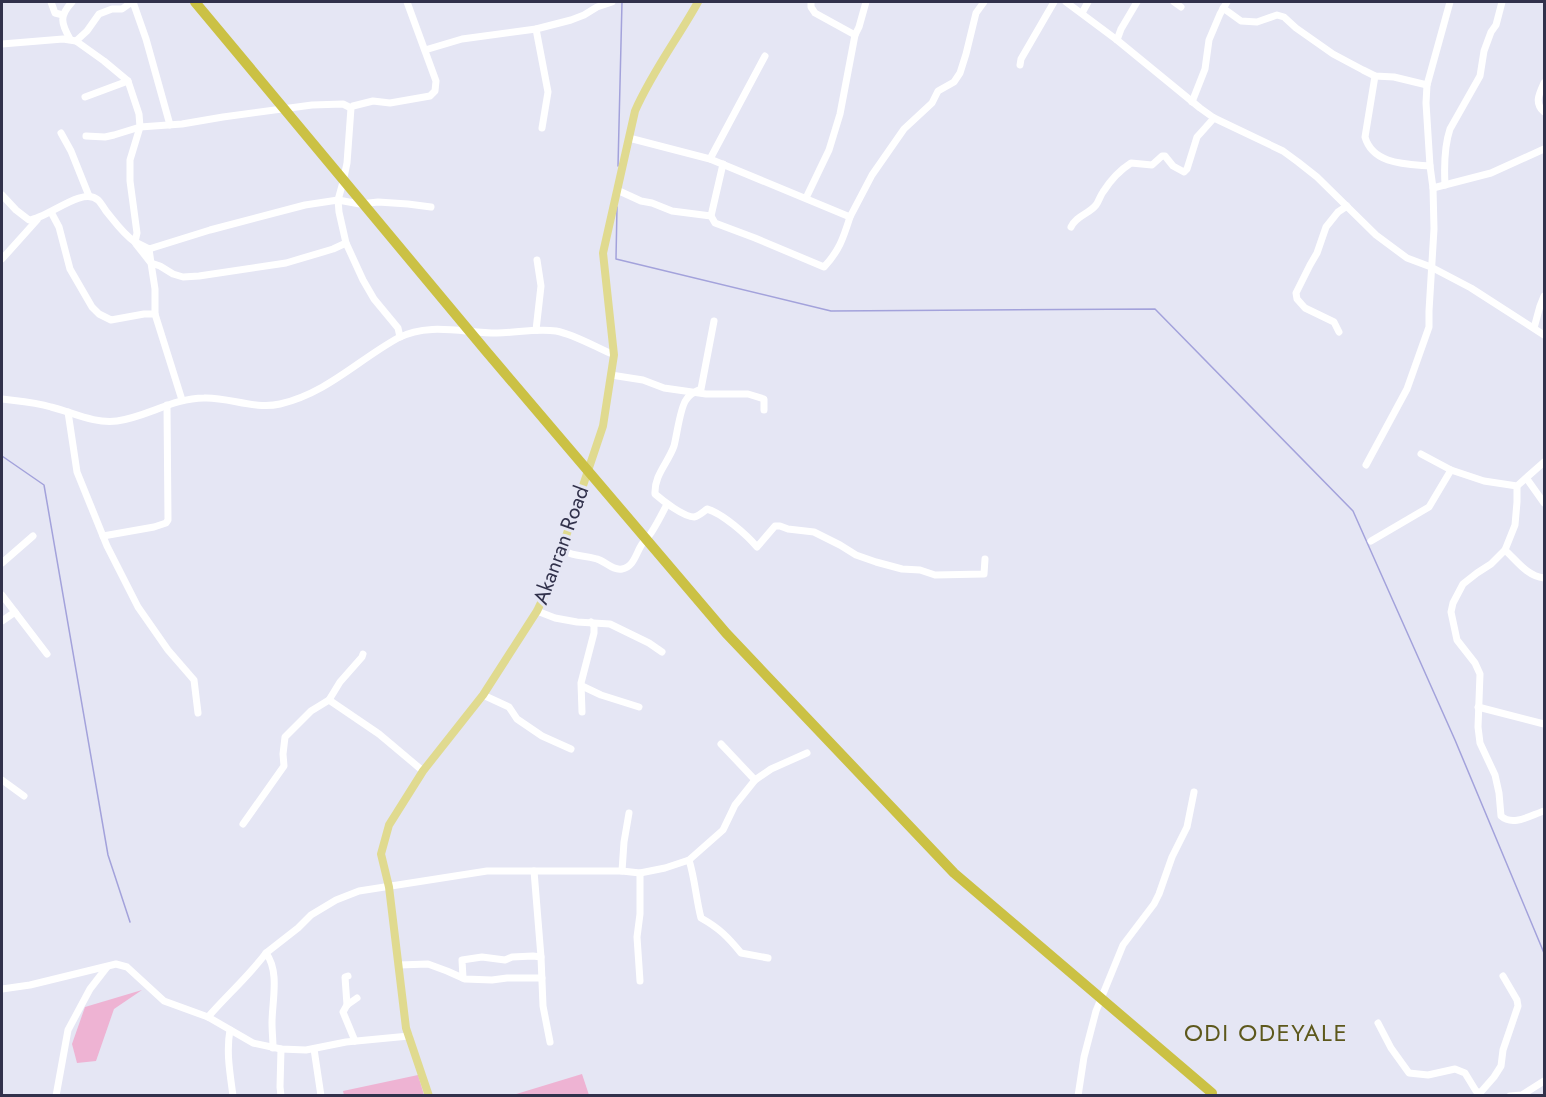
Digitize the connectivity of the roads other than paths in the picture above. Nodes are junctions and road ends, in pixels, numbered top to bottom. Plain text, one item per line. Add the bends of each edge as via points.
1 (51, 2) edge
2 (132, 2) edge
3 (195, 2) edge
4 (407, 2) edge
5 (612, 2) edge
6 (695, 2) edge
7 (811, 2) edge
8 (866, 2) edge
9 (984, 2) edge
10 (1054, 2) edge
11 (1065, 2) edge
12 (1088, 2) edge
13 (1137, 2) edge
14 (1174, 2) edge
15 (1450, 2) edge
16 (1502, 2) edge
17 (70, 3) edge
18 (1225, 5) edge
19 (1181, 7) dead end
20 (1082, 13) junction
21 (63, 15) junction
22 (536, 29) junction
23 (855, 36) junction
24 (1117, 39) junction
25 (73, 40) junction
26 (2, 44) edge
27 (425, 50) junction
28 (765, 56) dead end
29 (1020, 65) dead end
30 (1375, 76) junction
31 (128, 81) junction
32 (1545, 83) edge
33 (1427, 85) junction
34 (85, 97) dead end
35 (1192, 102) junction
36 (351, 108) junction
37 (1545, 112) edge
38 (1214, 117) junction
39 (170, 125) junction
40 (140, 127) junction
41 (542, 128) dead end
42 (61, 133) dead end
43 (86, 136) dead end
44 (629, 138) junction
45 (1545, 149) edge
46 (710, 159) junction
47 (723, 164) junction
48 (1430, 166) junction
49 (1445, 185) junction
50 (1433, 189) junction
51 (617, 190) junction
52 (89, 196) junction
53 (3, 198) edge
54 (806, 198) junction
55 (338, 200) junction
56 (1347, 206) junction
57 (431, 207) dead end
58 (51, 212) junction
59 (711, 216) junction
60 (850, 217) junction
61 (37, 220) junction
62 (1071, 227) dead end
63 (135, 242) junction
64 (346, 243) junction
65 (149, 249) junction
66 (2, 259) edge
67 (537, 260) dead end
68 (151, 263) junction
69 (1431, 267) junction
70 (1545, 296) edge
71 (155, 314) junction
72 (714, 321) dead end
73 (1534, 328) junction
74 (536, 330) junction
75 (1339, 332) dead end
76 (1545, 335) edge
77 (400, 337) junction
78 (614, 355) junction
79 (611, 375) junction
80 (696, 391) junction
81 (2, 399) edge
82 (182, 400) junction
83 (167, 405) junction
84 (764, 410) dead end
85 (68, 412) junction
86 (1421, 454) dead end
87 (1545, 462) edge
88 (1366, 465) dead end
89 (1451, 470) junction
90 (1527, 478) junction
91 (1517, 486) junction
92 (1545, 503) edge
93 (667, 504) junction
94 (33, 536) dead end
95 (103, 536) junction
96 (1371, 541) dead end
97 (561, 549) junction
98 (1505, 550) junction
99 (985, 559) dead end
100 (2, 563) edge
101 (1545, 578) edge
102 (2, 595) edge
103 (537, 611) junction
104 (15, 612) junction
105 (2, 621) edge
106 (591, 622) junction
107 (662, 652) dead end
108 (47, 654) dead end
109 (363, 654) dead end
110 (582, 686) junction
111 (483, 695) junction
112 (329, 700) junction
113 (639, 707) dead end
114 (1478, 707) junction
115 (582, 712) dead end
116 (198, 713) dead end
117 (1545, 724) edge
118 (722, 744) dead end
119 (571, 749) dead end
120 (807, 753) dead end
121 (423, 771) junction
122 (2, 780) edge
123 (755, 780) junction
124 (1194, 792) dead end
125 (24, 796) dead end
126 (1545, 811) edge
127 (629, 813) dead end
128 (243, 824) dead end
129 (689, 860) junction
130 (534, 871) junction
131 (622, 871) junction
132 (640, 873) junction
133 (389, 886) junction
134 (266, 952) junction
135 (541, 957) junction
136 (768, 958) dead end
137 (399, 965) junction
138 (107, 967) junction
139 (348, 976) dead end
140 (1503, 976) dead end
141 (463, 978) junction
142 (542, 978) junction
143 (640, 981) dead end
144 (2, 989) edge
145 (357, 998) dead end
146 (347, 1005) junction
147 (208, 1017) junction
148 (1378, 1023) dead end
149 (231, 1030) junction
150 (409, 1036) junction
151 (355, 1041) junction
152 (550, 1042) dead end
153 (277, 1048) junction
154 (314, 1049) junction
155 (1545, 1081) edge
156 (1212, 1093) dead end
157 (1480, 1094) edge
158 (56, 1095) edge
159 (233, 1095) edge
160 (281, 1095) edge
161 (321, 1095) edge
162 (429, 1095) edge
163 (1078, 1095) edge
164 (1510, 1095) edge

1 - 21 street via 55,13
2 - 25 street via 122,9 99,14 87,31
2 - 39 street
3 - 156 highway via 726,633 954,873
4 - 27 street
5 - 22 street
6 - 44 main road, Akanran Road via 645,89
7 - 23 street via 815,13
8 - 23 street
9 - 60 street via 976,13 960,73 904,129
10 - 29 street
11 - 20 street
12 - 20 street
13 - 24 street
14 - 19 street
15 - 33 street
16 - 49 street via 1484,51 1480,76 1447,138
17 - 21 street
18 - 30 street via 1241,21 1284,17 1333,54
18 - 35 street via 1209,40 1205,69
20 - 24 street
21 - 25 street via 63,27
22 - 27 street via 462,39
22 - 41 street via 548,92
23 - 54 street via 840,114 829,150
24 - 35 street
25 - 26 street
25 - 31 street
27 - 36 street via 437,83 434,94 390,103 373,101
28 - 46 street
30 - 33 street
30 - 48 street via 1366,141 1378,156 1390,161
31 - 34 street
31 - 40 street
32 - 37 street via 1538,103
33 - 48 street
35 - 38 street
36 - 39 street via 343,104 312,105
36 - 55 street via 347,163
38 - 56 street via 1283,151
38 - 62 street via 1197,137 1184,172 1165,156 1152,165 1131,163 1110,183 1096,205
39 - 40 street
40 - 43 street via 105,137
40 - 63 street via 130,160
42 - 52 street
44 - 46 street
44 - 51 main road, Akanran Road
45 - 49 street via 1491,173
46 - 47 street
47 - 54 street
47 - 59 street
48 - 50 street
49 - 50 street
50 - 69 street
51 - 59 street via 672,211
51 - 78 main road, Akanran Road via 603,253
52 - 58 street
52 - 63 street via 97,199
53 - 61 street via 29,220
54 - 60 street
55 - 57 street
55 - 64 street
55 - 65 street via 305,205
56 - 69 street via 1389,246
56 - 75 street via 1326,227 1296,293 1300,304 1334,322
58 - 61 street
58 - 71 street via 70,270 99,314 111,320
59 - 60 street via 715,223 824,267 835,255
61 - 66 street
63 - 65 street
63 - 68 street
64 - 68 street via 286,264 199,276 183,277
64 - 77 street via 363,280 398,328
65 - 68 street
67 - 74 street via 541,286
68 - 71 street
69 - 73 street
69 - 88 street via 1426,338 1407,389
70 - 73 street
71 - 82 street
72 - 80 street via 701,389
73 - 76 street
74 - 77 street via 499,333 433,329
74 - 78 street via 568,335
77 - 82 street via 325,387 281,404 216,398
78 - 79 main road, Akanran Road
79 - 80 street
79 - 97 main road, Akanran Road via 603,426
80 - 84 street via 760,397 764,399
80 - 93 street via 685,401 673,447 655,485 655,494
81 - 85 street
82 - 83 street
83 - 85 street via 114,422
83 - 95 street via 168,520 154,527
85 - 95 street via 77,472
86 - 89 street
87 - 90 street
89 - 91 street
89 - 96 street via 1429,507
90 - 91 street
90 - 92 street
91 - 98 street via 1515,525
93 - 97 street via 635,558 621,570
93 - 99 street via 692,517 707,509 714,511 757,547 775,526 780,526 814,532 876,562 935,575 984,574
94 - 100 street
95 - 116 street via 138,607 194,680
97 - 103 main road, Akanran Road
98 - 101 street via 1530,574
98 - 114 street via 1463,584 1451,612 1457,640 1480,674
102 - 104 street
103 - 106 street via 555,618
103 - 111 main road, Akanran Road
104 - 105 street
104 - 108 street
106 - 107 street via 610,624
106 - 110 street via 594,633
109 - 112 street
110 - 113 street
110 - 115 street
111 - 119 street via 509,707 542,736
111 - 121 main road, Akanran Road
112 - 121 street via 379,734
112 - 128 street via 311,711 285,737 284,766
114 - 117 street
114 - 126 street via 1480,743 1495,775 1501,816 1516,821
118 - 123 street
120 - 123 street
121 - 133 main road, Akanran Road via 389,825 381,854
122 - 125 street
123 - 129 street via 735,805 723,830
124 - 163 street via 1187,827 1160,894 1123,945 1096,1011
127 - 131 street
129 - 132 street
129 - 136 street via 701,918 716,926 741,953
130 - 131 street
130 - 133 street via 487,871
130 - 135 street
131 - 132 street
132 - 143 street
133 - 134 street via 336,900
133 - 137 main road, Akanran Road
134 - 147 street
134 - 153 street via 274,978 272,1025
135 - 141 street via 462,960
135 - 142 street
137 - 141 street via 428,964
137 - 150 main road, Akanran Road
138 - 144 street
138 - 147 street via 127,967 164,1001
138 - 158 street via 68,1030
139 - 146 street
140 - 157 street via 1518,1006 1502,1051 1501,1066
141 - 142 street
142 - 152 street
145 - 146 street
146 - 151 street via 343,1012
147 - 149 street
148 - 157 street via 1409,1073 1428,1075 1455,1069 1465,1073
149 - 153 street via 253,1043
149 - 159 street via 228,1042
150 - 151 street
150 - 162 main road, Akanran Road
151 - 154 street
153 - 154 street
153 - 160 street
154 - 161 street
155 - 164 street via 1522,1095

